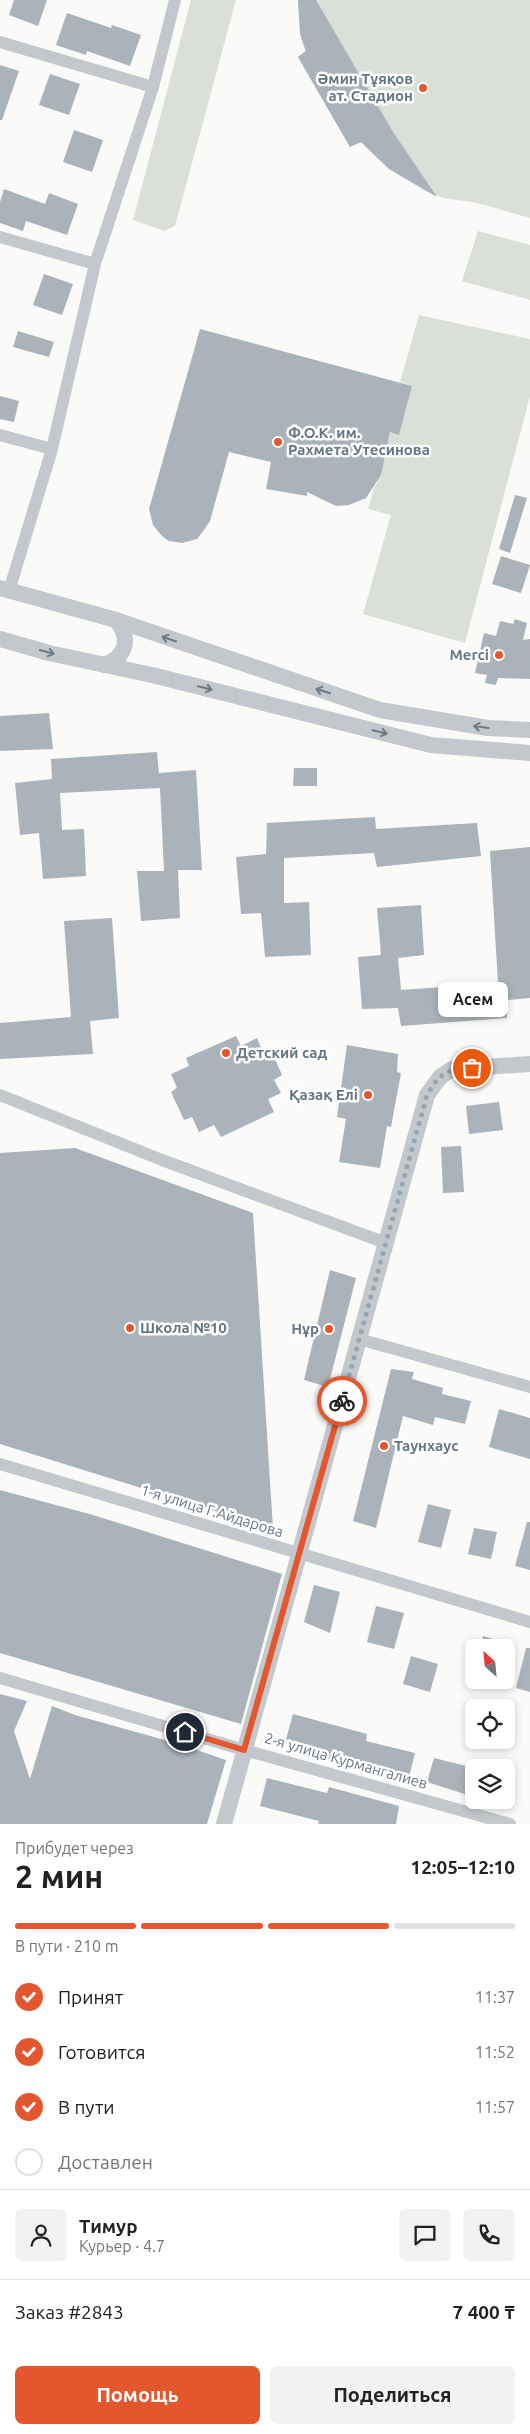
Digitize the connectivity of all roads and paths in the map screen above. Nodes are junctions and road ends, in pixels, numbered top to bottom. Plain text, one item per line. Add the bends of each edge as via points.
1 (175, 0) edge
2 (0, 42) edge
3 (153, 87) junction
4 (0, 237) edge
5 (95, 264) junction
6 (0, 435) edge
7 (52, 449) junction
8 (5, 589) edge
9 (116, 620) junction
10 (0, 639) edge
11 (104, 665) junction
12 (530, 730) edge
13 (530, 753) edge
14 (530, 1064) edge
15 (0, 1095) edge
16 (386, 1243) junction
17 (359, 1339) junction
18 (530, 1387) edge
19 (0, 1464) edge
20 (299, 1554) junction
21 (530, 1622) edge
22 (0, 1678) edge
23 (244, 1750) junction
24 (224, 1824) edge
25 (510, 1824) edge

1 - 3 street
2 - 3 street
3 - 5 street
4 - 5 street
5 - 7 street
6 - 7 street
7 - 8 street
8 - 9 street
9 - 11 street via 124,632 126,645 121,654
12 -> 9 street via 488,728 380,710
10 -> 11 street
11 -> 13 street via 431,745
14 - 16 street via 452,1068 434,1084 427,1095
15 - 16 street
16 - 17 street
17 - 18 street
17 - 20 street
19 - 20 street, 1-я улица Г.Айдарова
20 - 21 street, 1-я улица Г.Айдарова
20 - 23 street
22 - 23 street, 2-я улица Курмангалиев
23 - 24 street
23 - 25 street, 2-я улица Курмангалиев

